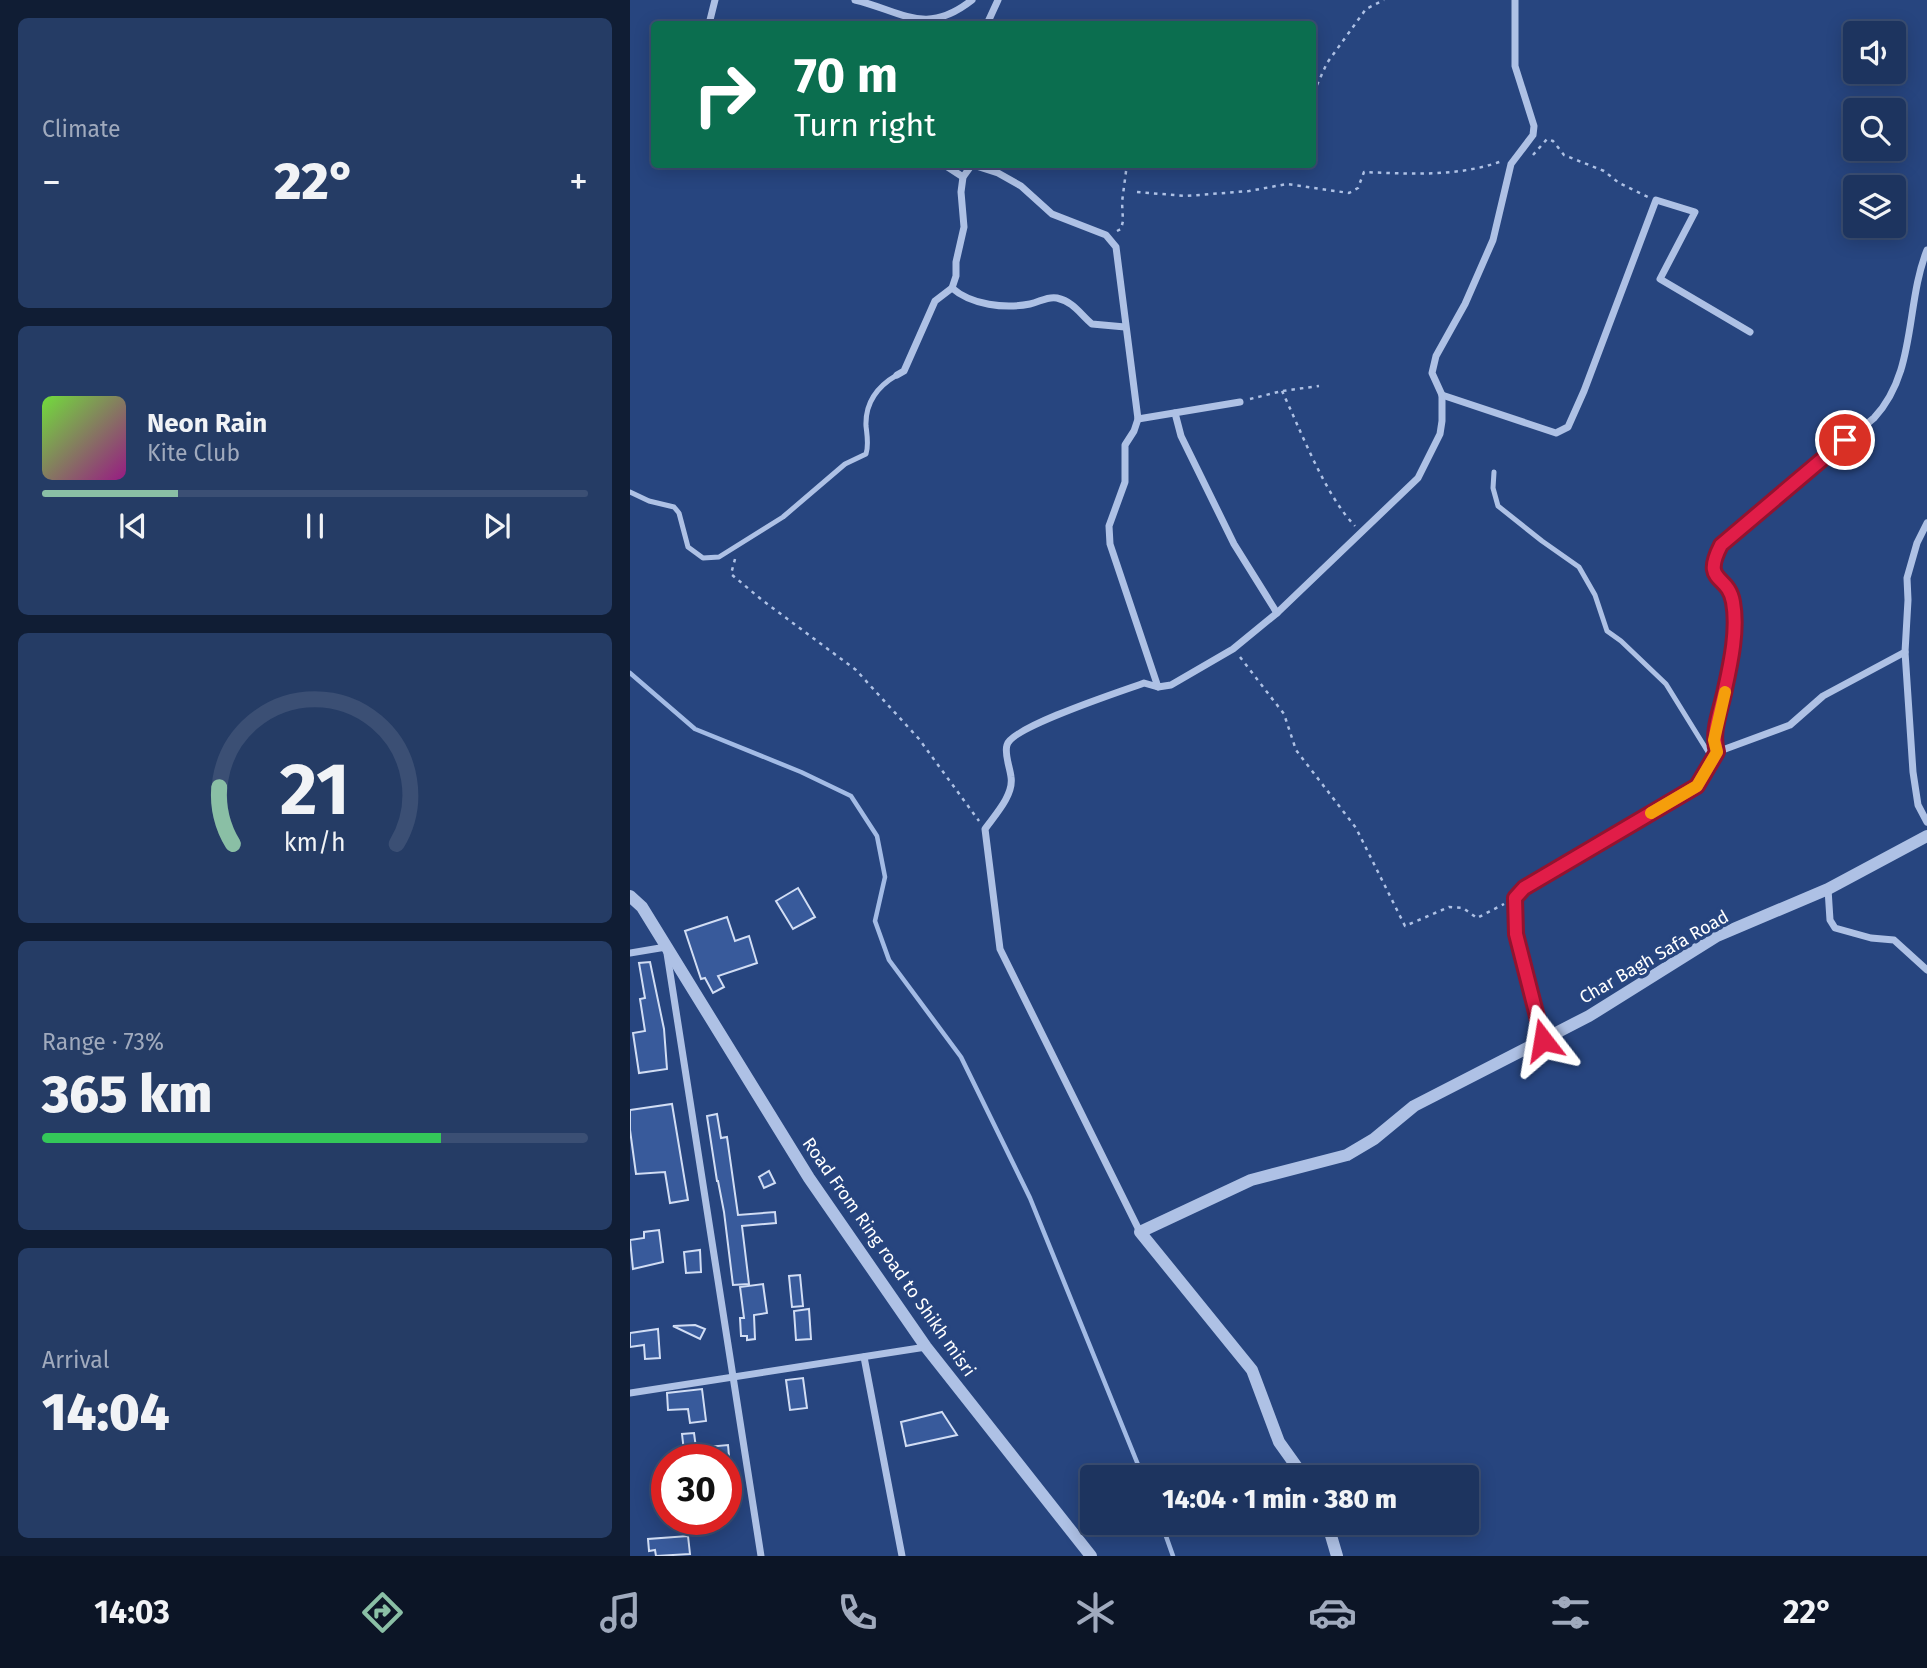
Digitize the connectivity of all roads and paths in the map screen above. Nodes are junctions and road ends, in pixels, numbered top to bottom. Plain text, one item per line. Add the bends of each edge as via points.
1 (715, 0) edge
2 (855, 0) edge
3 (972, 0) edge
4 (998, 0) edge
5 (1384, 0) edge
6 (1516, 0) edge
7 (710, 21) edge
8 (988, 21) edge
9 (1317, 85) dead end
10 (1530, 158) dead end
11 (1511, 164) junction
12 (949, 168) edge
13 (968, 168) edge
14 (980, 168) edge
15 (1126, 168) edge
16 (963, 177) junction
17 (1136, 192) dead end
18 (1656, 200) junction
19 (1106, 235) junction
20 (1927, 250) edge
21 (1924, 276) edge
22 (952, 288) junction
23 (1125, 327) junction
24 (1751, 332) dead end
25 (897, 375) joint
26 (1319, 386) dead end
27 (1282, 391) junction
28 (1442, 395) junction
29 (1240, 402) joint
30 (1175, 413) junction
31 (1138, 419) junction
32 (1494, 472) dead end
33 (630, 492) edge
34 (1927, 523) edge
35 (1362, 532) junction
36 (740, 544) junction
37 (1278, 612) junction
38 (1233, 649) junction
39 (1905, 652) junction
40 (1158, 687) junction
41 (1715, 756) junction
42 (1927, 822) edge
43 (985, 829) junction
44 (1927, 836) edge
45 (1828, 890) junction
46 (630, 896) edge
47 (1515, 898) junction
48 (666, 947) junction
49 (630, 953) edge
50 (1927, 970) edge
51 (1543, 1040) junction
52 (1140, 1232) junction
53 (926, 1347) junction
54 (864, 1357) junction
55 (733, 1377) junction
56 (630, 1393) edge
57 (1295, 1465) edge
58 (1331, 1535) edge
59 (761, 1556) edge
60 (902, 1556) edge
61 (1091, 1556) edge
62 (1337, 1556) edge

1 - 7 street
2 - 3 street via 922,21 942,17
4 - 8 street
5 - 9 path via 1366,9 1327,63
6 - 11 street via 1515,66 1534,126 1533,135
10 - 18 path via 1547,139 1553,141 1564,155
11 - 17 path via 1508,159 1466,170 1364,172 1358,188 1349,193 1287,184 1186,196
11 - 28 street via 1493,240 1436,356 1432,373
12 - 16 street
13 - 16 street
14 - 19 street via 1021,186 1052,214
15 - 19 path via 1121,229
16 - 22 street via 964,227
18 - 24 street via 1695,212 1660,279
18 - 28 street via 1568,428 1556,433
19 - 23 street via 1115,247
20 - 21 street
21 - 41 street via 1903,366 1886,405 1721,545 1713,561 1714,574 1733,600 1733,636
22 - 23 street via 963,297 1000,306 1056,298 1080,309 1091,324
22 - 25 street via 935,301 904,372
23 - 31 street
25 - 36 lane via 882,384 869,403 866,454 845,464 783,517
26 - 27 path
27 - 29 path
27 - 35 path via 1325,481 1345,516
28 - 35 street via 1440,434 1418,478
29 - 30 street
30 - 31 street
30 - 37 street via 1181,436 1234,544
31 - 40 street via 1125,445 1125,482 1109,526 1110,544
32 - 41 lane via 1498,506 1579,566 1607,631 1666,684
33 - 36 lane via 674,507 688,547 703,558 719,557
34 - 39 street via 1907,578
35 - 37 street
36 - 43 path via 731,574 856,670 919,739
37 - 38 street
38 - 40 street via 1171,685
38 - 47 path via 1284,714 1296,750 1356,828 1405,926 1449,907 1463,908 1477,918
39 - 41 street via 1823,696 1790,725
39 - 42 street via 1913,772 1918,805
40 - 43 street via 1144,682 1026,727 1007,741 1012,781
41 - 47 street via 1697,786 1524,888
43 - 52 street via 1000,949
44 - 45 street, Char Bagh Safa Road
45 - 50 street via 1835,928 1894,940
45 - 51 street, Char Bagh Safa Road via 1717,936
46 - 48 street, Road From Ring road to Shikh misri
47 - 51 street via 1516,934
48 - 49 street
48 - 53 street, Road From Ring road to Shikh misri via 809,1178
48 - 55 street
51 - 52 street, Char Bagh Safa Road via 1415,1106 1348,1155 1251,1180
52 - 57 street via 1252,1370 1279,1443
53 - 54 street
53 - 61 street, Road From Ring road to Shikh misri
54 - 55 street
54 - 60 street
55 - 56 street
55 - 59 street
58 - 62 street

